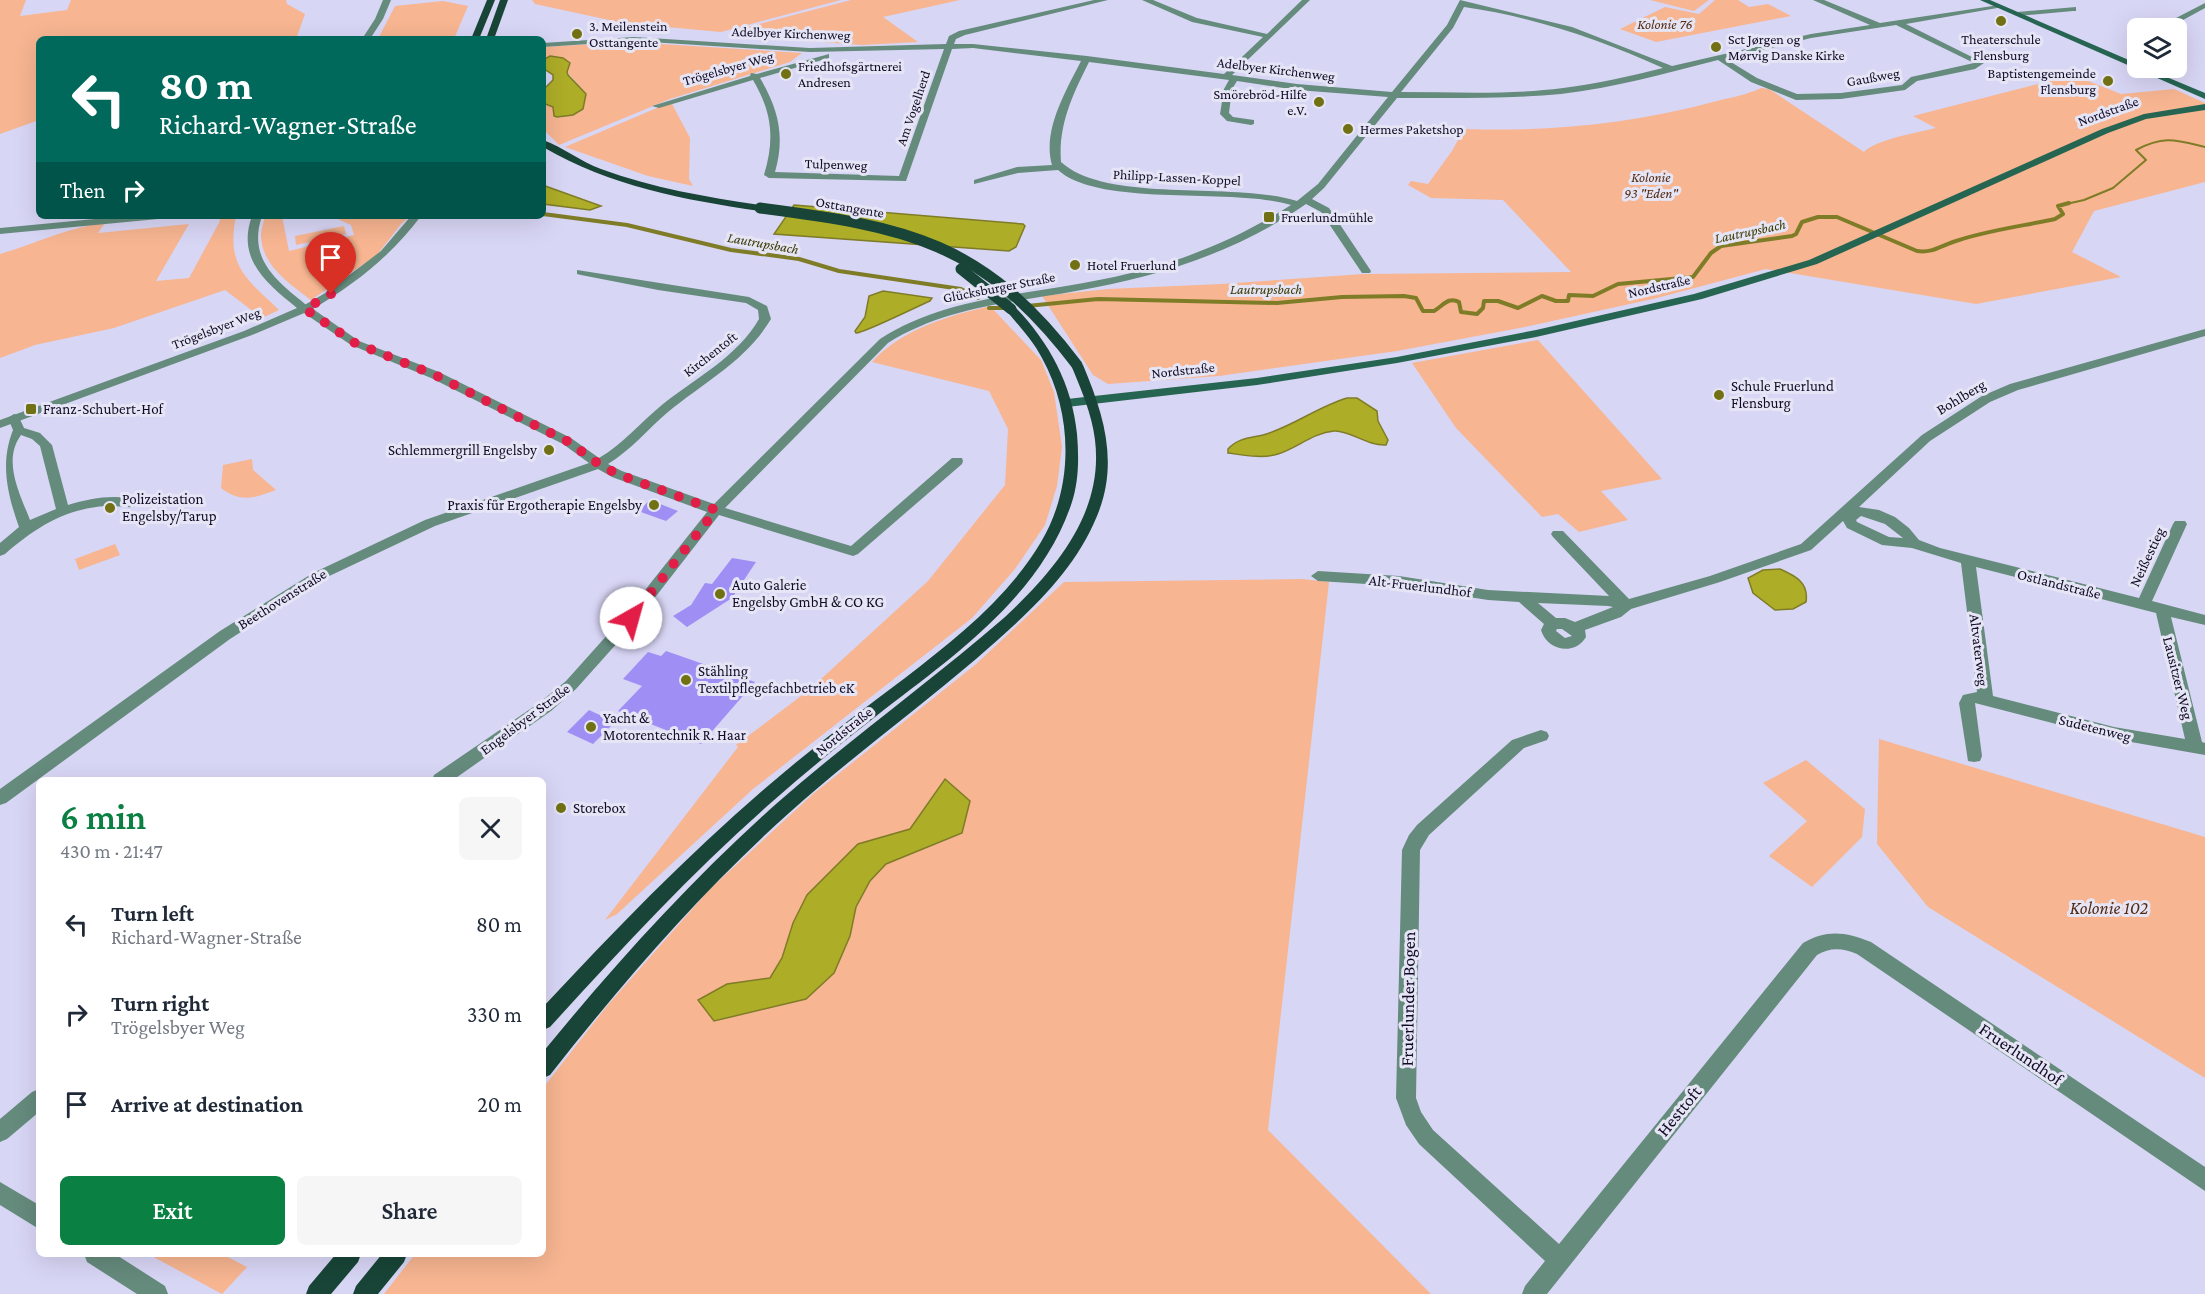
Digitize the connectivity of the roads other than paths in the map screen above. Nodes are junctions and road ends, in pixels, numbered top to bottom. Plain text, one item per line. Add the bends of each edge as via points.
1 (387, 0) edge
2 (491, 0) edge
3 (504, 0) edge
4 (1104, 0) edge
5 (1146, 0) edge
6 (1306, 0) edge
7 (1818, 0) edge
8 (1984, 0) edge
9 (2194, 0) edge
10 (1464, 2) edge
11 (1484, 4) edge
12 (2205, 5) edge
13 (2000, 7) junction
14 (2073, 9) dead end
15 (2017, 14) junction
16 (2180, 18) dead end
17 (1896, 22) junction
18 (1878, 25) junction
19 (368, 36) edge
20 (476, 36) edge
21 (491, 36) edge
22 (1268, 36) junction
23 (546, 45) edge
24 (949, 46) junction
25 (851, 50) joint
26 (809, 54) junction
27 (1718, 57) junction
28 (1087, 58) junction
29 (2127, 62) edge
30 (1671, 69) junction
31 (754, 75) junction
32 (1230, 78) junction
33 (2164, 78) edge
34 (1395, 95) junction
35 (2205, 96) edge
36 (656, 106) dead end
37 (2205, 107) edge
38 (1251, 122) dead end
39 (546, 145) edge
40 (546, 157) edge
41 (1058, 167) junction
42 (903, 179) joint
43 (977, 182) dead end
44 (1302, 202) junction
45 (757, 211) junction
46 (126, 219) edge
47 (255, 219) edge
48 (413, 219) edge
49 (0, 231) edge
50 (1366, 271) dead end
51 (581, 272) dead end
52 (305, 309) junction
53 (2205, 332) edge
54 (1092, 400) junction
55 (1067, 403) junction
56 (0, 424) edge
57 (17, 424) junction
58 (957, 461) dead end
59 (599, 464) junction
60 (134, 503) dead end
61 (716, 510) junction
62 (63, 511) junction
63 (1849, 513) junction
64 (2180, 524) dead end
65 (27, 528) junction
66 (1558, 534) dead end
67 (1914, 543) junction
68 (1806, 546) joint
69 (0, 551) edge
70 (1968, 561) junction
71 (1318, 576) dead end
72 (1522, 596) junction
73 (1626, 605) junction
74 (2143, 605) junction
75 (2162, 609) junction
76 (2205, 620) edge
77 (1986, 699) junction
78 (1540, 736) dead end
79 (2200, 748) edge
80 (1974, 756) dead end
81 (445, 777) edge
82 (0, 798) edge
83 (1832, 939) joint
84 (546, 1018) edge
85 (546, 1064) edge
86 (36, 1102) edge
87 (0, 1132) edge
88 (2205, 1180) edge
89 (0, 1193) edge
90 (36, 1216) edge
91 (100, 1257) edge
92 (348, 1257) edge
93 (394, 1257) edge
94 (1560, 1260) junction
95 (157, 1294) edge
96 (317, 1294) edge
97 (364, 1294) edge
98 (1533, 1294) edge

1 - 19 street
2 - 20 main road
3 - 21 main road
4 - 24 street via 962,33 952,38
5 - 22 street via 1195,20
6 - 22 street
7 - 18 street
8 - 13 main road
9 - 12 street
10 - 11 street
10 - 34 street, Glücksburger Straße via 1450,26
11 - 30 street via 1626,48
12 - 16 street
13 - 15 main road
13 - 17 street, Adelbyer Kirchenweg
14 - 15 street
15 - 29 main road
17 - 18 street, Adelbyer Kirchenweg
17 - 27 street, Gaußweg via 1980,63 1914,79 1905,87 1804,98 1767,86
18 - 27 street, Adelbyer Kirchenweg
22 - 32 street
23 - 26 street, Adelbyer Kirchenweg via 634,39
24 - 25 street, Adelbyer Kirchenweg
24 - 28 street, Adelbyer Kirchenweg
24 - 42 street, Am Vogelherd
25 - 26 street, Trögelsbyer Weg
26 - 31 street, Trögelsbyer Weg
27 - 30 street, Adelbyer Kirchenweg
28 - 32 street, Adelbyer Kirchenweg
28 - 41 street via 1062,110 1056,147
30 - 34 street, Adelbyer Kirchenweg via 1562,91
31 - 36 street, Trögelsbyer Weg
31 - 42 street, Tulpenweg via 773,108 776,123 776,154 769,175
32 - 34 street, Adelbyer Kirchenweg
32 - 38 street via 1224,114 1230,119
33 - 35 main road
34 - 44 street, Glücksburger Straße via 1334,171
37 - 54 main road, Nordstraße via 2144,117 2105,131 1856,244 1766,278 1680,302 1370,364
39 - 45 main road, Osttangente via 611,178
40 - 45 main road, Osttangente via 575,173 642,196 692,206
41 - 43 street via 1017,170
41 - 44 street, Philipp-Lassen-Koppel via 1101,186 1259,195
44 - 50 street via 1325,210
44 - 61 street, Glücksburger Straße via 1229,244 1177,265 1095,285 957,308 911,324 866,358
45 - 54 main road, Osttangente, bridge via 856,222 941,247 1007,289 1054,333 1077,365
45 - 55 main road, Osttangente, bridge via 887,237 963,270 1011,309 1033,333 1056,368
46 - 49 street
47 - 52 street via 251,236 255,256 269,278
48 - 52 street, Trögelsbyer Weg via 385,253
51 - 59 street, Kirchentoft via 749,300 765,313 760,329 747,346 663,410 613,457
52 - 57 street, Trögelsbyer Weg
52 - 59 street via 355,343 435,375 567,441
53 - 63 street, Bohlberg via 2014,387 1986,399 1926,438
54 - 55 main road, Nordstraße
54 - 85 main road, Nordstraße via 1102,437 1102,472 1091,515 1065,561 1044,588 1018,615 784,807 718,868 654,934
55 - 84 main road, Nordstraße via 1074,438 1071,478 1060,517 1037,561 996,611 741,820 632,924
56 - 57 street, Trögelsbyer Weg
57 - 62 street via 46,445
57 - 65 street via 6,459
58 - 61 street via 853,551
59 - 61 street
59 - 82 street, Beethovenstraße via 430,523 318,576 225,635
60 - 62 street via 89,504
61 - 81 street, Engelsbyer Straße via 631,618 571,685
62 - 65 street
63 - 67 street, Ostlandstraße via 1867,511 1900,527
63 - 67 street, Ostlandstraße via 1852,525 1887,542
63 - 68 street, Bohlberg
64 - 74 street, Neißestieg
65 - 69 street
66 - 73 street
67 - 70 street, Ostlandstraße
68 - 73 street, Alt-Fruerlundhof via 1715,579
70 - 74 street, Ostlandstraße
70 - 77 street, Altvaterweg
71 - 72 street, Alt-Fruerlundhof
72 - 73 street, Alt-Fruerlundhof
72 - 73 street, Alt-Fruerlundhof via 1553,624 1575,628
74 - 75 street, Ostlandstraße
75 - 76 street, Ostlandstraße
75 - 79 street, Lausitzer Weg
77 - 79 street, Sudetenweg via 2114,733
77 - 80 street, Altvaterweg via 1975,697 1967,704
78 - 94 street, Fruerlunder Bogen via 1518,744 1423,830 1411,850 1406,1098 1426,1137
83 - 88 street, Fruerlundhof via 1864,948
83 - 94 street, Hesttoft via 1810,949
86 - 87 street
89 - 90 street
91 - 95 street
92 - 96 main road
93 - 97 main road
94 - 98 street, Hesttoft

